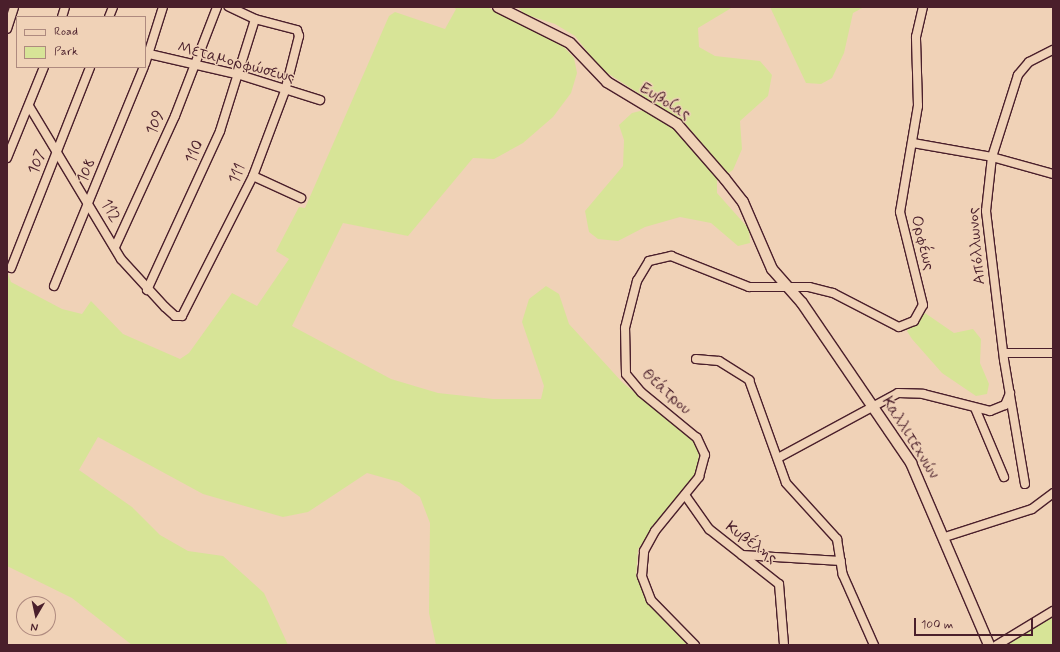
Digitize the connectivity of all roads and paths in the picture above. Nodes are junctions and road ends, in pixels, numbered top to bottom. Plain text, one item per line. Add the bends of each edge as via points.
1 (14, 7) edge
2 (163, 7) edge
3 (217, 7) edge
4 (229, 7) edge
5 (498, 7) edge
6 (923, 7) edge
7 (255, 19) junction
8 (11, 21) edge
9 (7, 29) edge
10 (1053, 50) edge
11 (147, 54) edge
12 (194, 64) junction
13 (44, 68) edge
14 (90, 68) edge
15 (143, 68) edge
16 (240, 75) junction
17 (285, 91) junction
18 (320, 100) dead end
19 (29, 106) junction
20 (913, 142) junction
21 (57, 151) junction
22 (992, 157) junction
23 (7, 158) edge
24 (1053, 174) edge
25 (253, 176) junction
26 (301, 198) dead end
27 (89, 201) junction
28 (115, 247) junction
29 (11, 268) dead end
30 (54, 286) dead end
31 (785, 286) junction
32 (146, 290) junction
33 (180, 317) joint
34 (1004, 353) junction
35 (1053, 353) edge
36 (696, 358) dead end
37 (1010, 390) junction
38 (873, 407) junction
39 (975, 408) junction
40 (778, 458) junction
41 (1004, 477) dead end
42 (1026, 484) dead end
43 (1053, 493) edge
44 (685, 495) junction
45 (945, 537) junction
46 (740, 555) junction
47 (841, 561) junction
48 (1053, 611) edge
49 (695, 645) edge
50 (784, 645) edge
51 (874, 645) edge
52 (989, 645) edge
53 (997, 645) edge

1 - 8 street
2 - 11 street, 108
3 - 12 street, 109
4 - 7 street
5 - 31 street, Ευβοίας via 570,43 607,82 677,124 743,202 767,259
6 - 20 street, Ορφέως via 916,37 919,94
7 - 16 street, 110
7 - 17 street, 111 via 298,32
8 - 9 street
10 - 22 street, Απόλλωνος via 1029,62 1018,75
11 - 12 street, Μεταμορφώσεως
12 - 16 street, Μεταμορφώσεως
12 - 28 street, 109
13 - 19 street
14 - 21 street, 107
15 - 27 street, 108
16 - 17 street, Μεταμορφώσεως
16 - 32 street, 110 via 199,178
17 - 18 street, Μεταμορφώσεως
17 - 25 street, 111
19 - 21 street, 112
19 - 23 street
20 - 22 street
20 - 31 street, Ορφέως via 900,212 923,305 914,321 899,327 833,293
21 - 27 street, 112
21 - 29 street, 107
22 - 24 street
22 - 34 street, Απόλλωνος via 986,222
25 - 26 street
25 - 33 street, 111 via 192,302
27 - 28 street, 112
27 - 30 street, 108
28 - 32 street, 112
31 - 38 street, Καλλιτεχνών via 802,304
31 - 44 street, Θεάτρου via 750,287 671,256 649,261 642,270 626,328 626,374 641,392 703,445 704,466
32 - 33 street, 112
34 - 35 street
34 - 37 street, Απόλλωνος
36 - 40 street via 719,360 749,380
37 - 39 street via 1006,405 998,410
37 - 42 street, Απόλλωνος
38 - 39 street via 898,393 907,392
38 - 40 street
38 - 45 street, Καλλιτεχνών via 914,469
39 - 41 street
40 - 47 street via 786,483 837,539
43 - 45 street via 1032,509
44 - 46 street, Κυβέλης via 709,529
44 - 49 street, Θεάτρου via 655,531 644,551 642,576 651,600
45 - 52 street, Καλλιτεχνών
46 - 47 street
46 - 50 street, Κυβέλης via 779,584
47 - 51 street via 843,576
48 - 53 street

